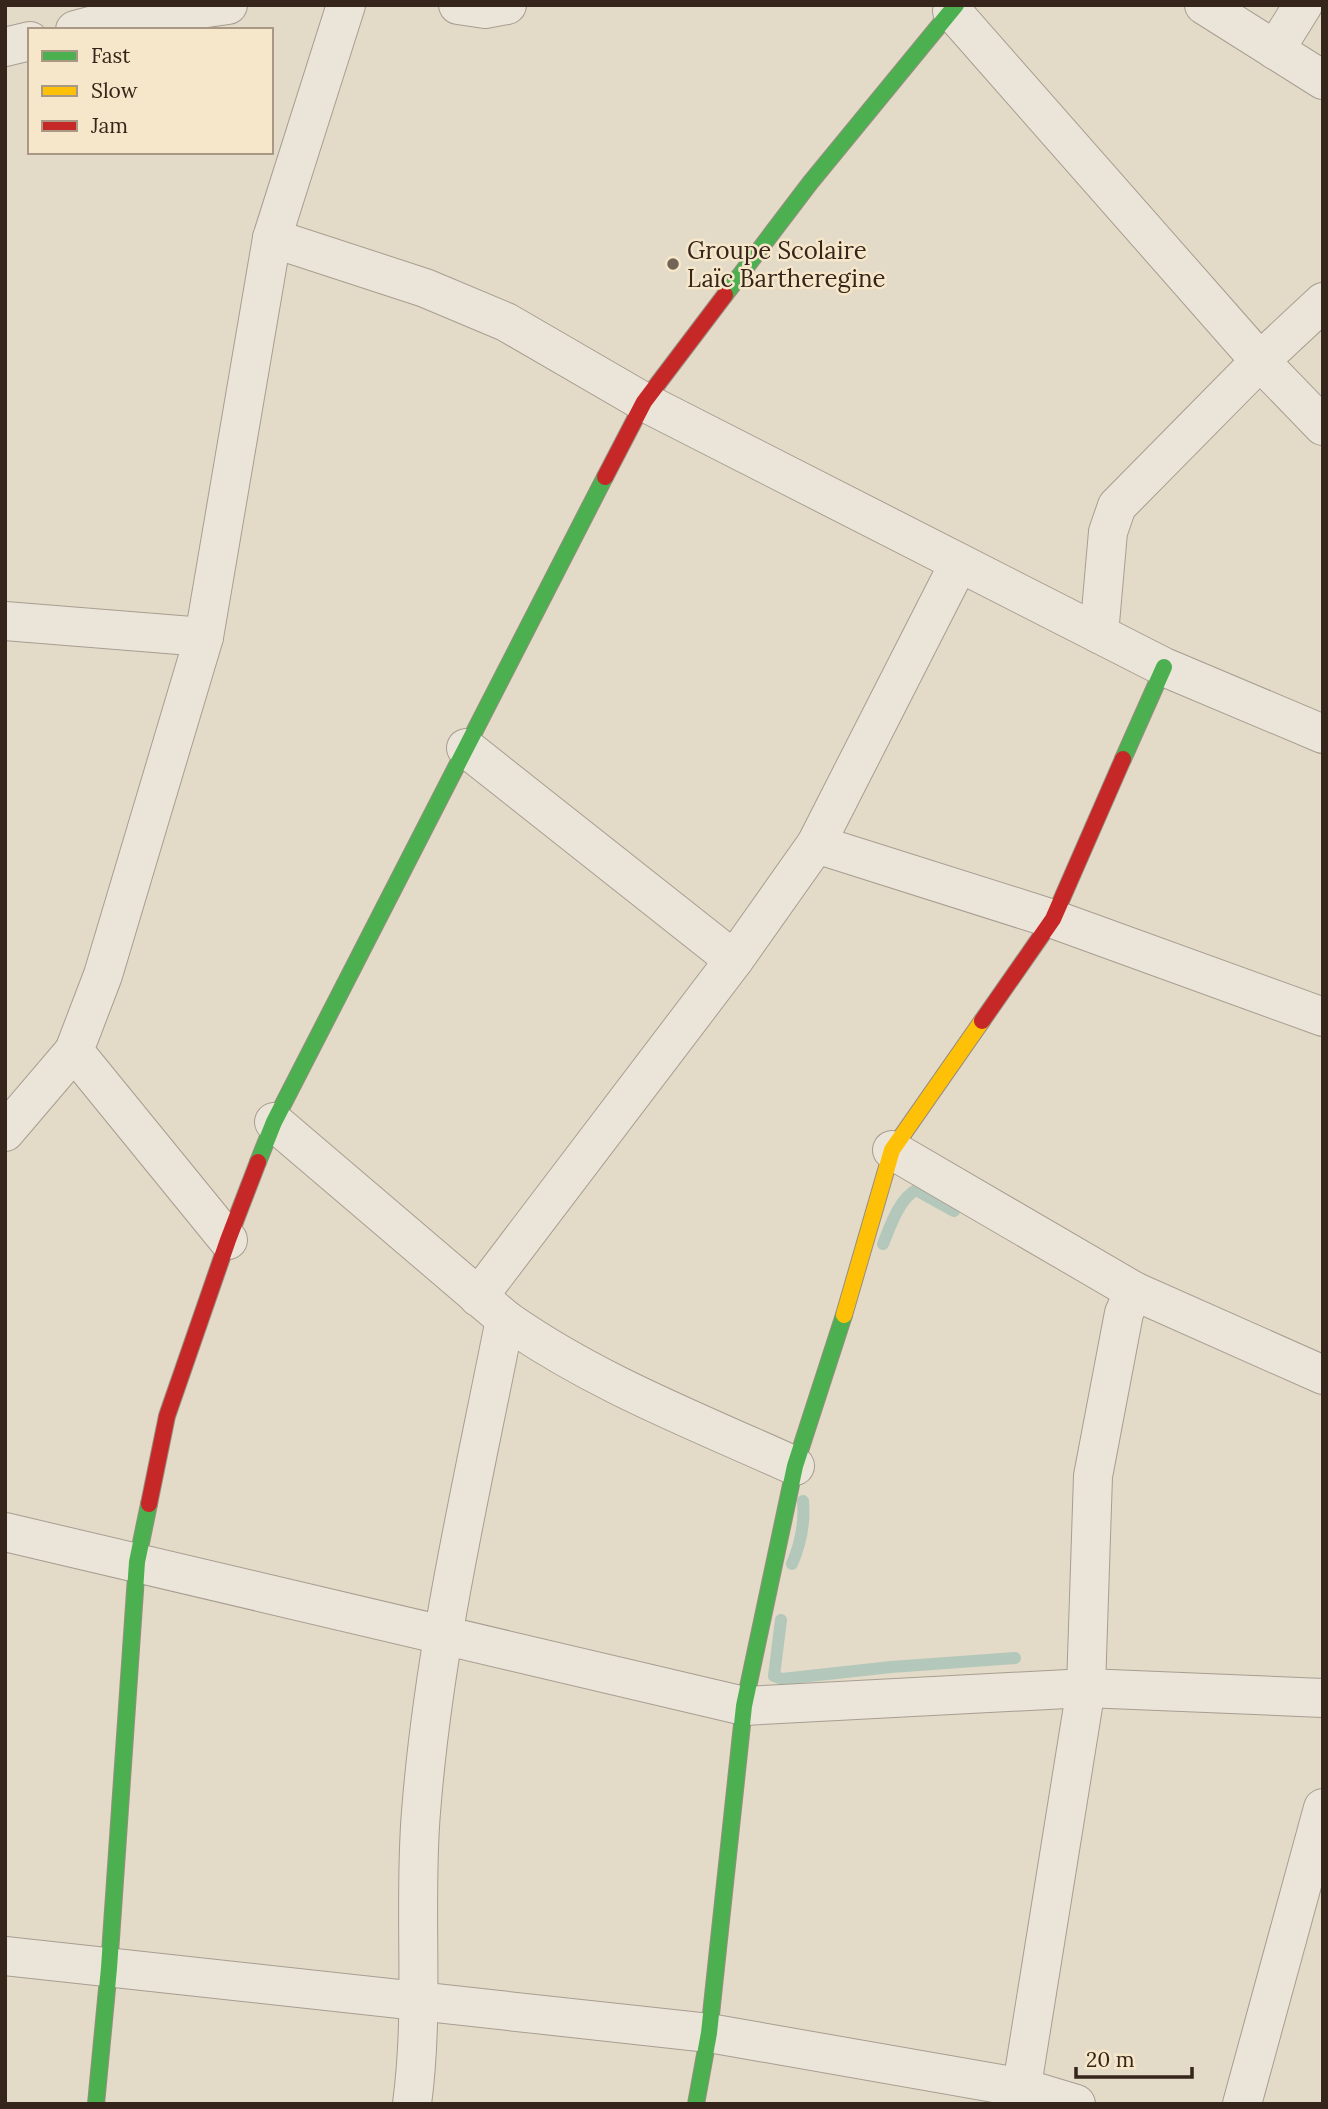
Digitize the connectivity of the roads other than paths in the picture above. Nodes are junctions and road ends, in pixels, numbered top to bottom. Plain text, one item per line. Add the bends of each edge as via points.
1 (228, 5) edge
2 (346, 5) edge
3 (458, 5) edge
4 (507, 5) edge
5 (1204, 5) edge
6 (1303, 5) edge
7 (954, 8) edge
8 (94, 19) edge
9 (28, 41) edge
10 (5, 47) edge
11 (1275, 50) junction
12 (1323, 80) edge
13 (272, 238) junction
14 (1323, 302) edge
15 (1260, 361) junction
16 (644, 402) junction
17 (1323, 426) edge
18 (959, 562) junction
19 (5, 621) edge
20 (1100, 634) junction
21 (204, 637) junction
22 (1164, 667) junction
23 (1323, 734) edge
24 (466, 748) junction
25 (816, 844) junction
26 (1053, 919) junction
27 (734, 960) junction
28 (1323, 1017) edge
29 (74, 1051) junction
30 (274, 1122) junction
31 (5, 1132) edge
32 (891, 1150) junction
33 (228, 1240) junction
34 (1135, 1291) junction
35 (491, 1308) junction
36 (1323, 1375) edge
37 (795, 1466) junction
38 (5, 1532) edge
39 (137, 1562) junction
40 (443, 1634) junction
41 (1086, 1688) junction
42 (1323, 1699) edge
43 (744, 1706) junction
44 (1323, 1808) edge
45 (5, 1956) edge
46 (109, 1968) junction
47 (418, 2001) junction
48 (709, 2033) junction
49 (1021, 2096) edge
50 (96, 2104) edge
51 (412, 2104) edge
52 (696, 2104) edge
53 (1076, 2104) edge
54 (1242, 2104) edge

1 - 8 street
2 - 13 street
3 - 4 street via 485,9
5 - 11 street
6 - 11 street
7 - 15 street
7 - 16 street via 810,183
9 - 10 street
11 - 12 street
13 - 16 street via 425,288 506,322
13 - 21 street
14 - 15 street
15 - 17 street
15 - 20 street via 1116,506 1108,532
16 - 18 street
16 - 24 street
18 - 20 street
18 - 25 street
19 - 21 street
20 - 22 street
21 - 29 street via 103,975
22 - 23 street
22 - 26 street
24 - 27 street
24 - 30 street
25 - 26 street
25 - 27 street
26 - 28 street
26 - 32 street
27 - 35 street
29 - 31 street
29 - 33 street
30 - 33 street
30 - 35 street
32 - 34 street
32 - 37 street via 856,1278
33 - 39 street via 167,1416
34 - 36 street
34 - 41 street via 1124,1313 1093,1476
35 - 37 street via 542,1345 600,1378
35 - 40 street
37 - 43 street
38 - 39 street
39 - 40 street
39 - 46 street
40 - 43 street
40 - 47 street via 421,1811
41 - 42 street
41 - 43 street
41 - 49 street
43 - 48 street
44 - 54 street
45 - 46 street
46 - 47 street
46 - 50 street
47 - 48 street
47 - 51 street
48 - 49 street
48 - 52 street
49 - 53 street

